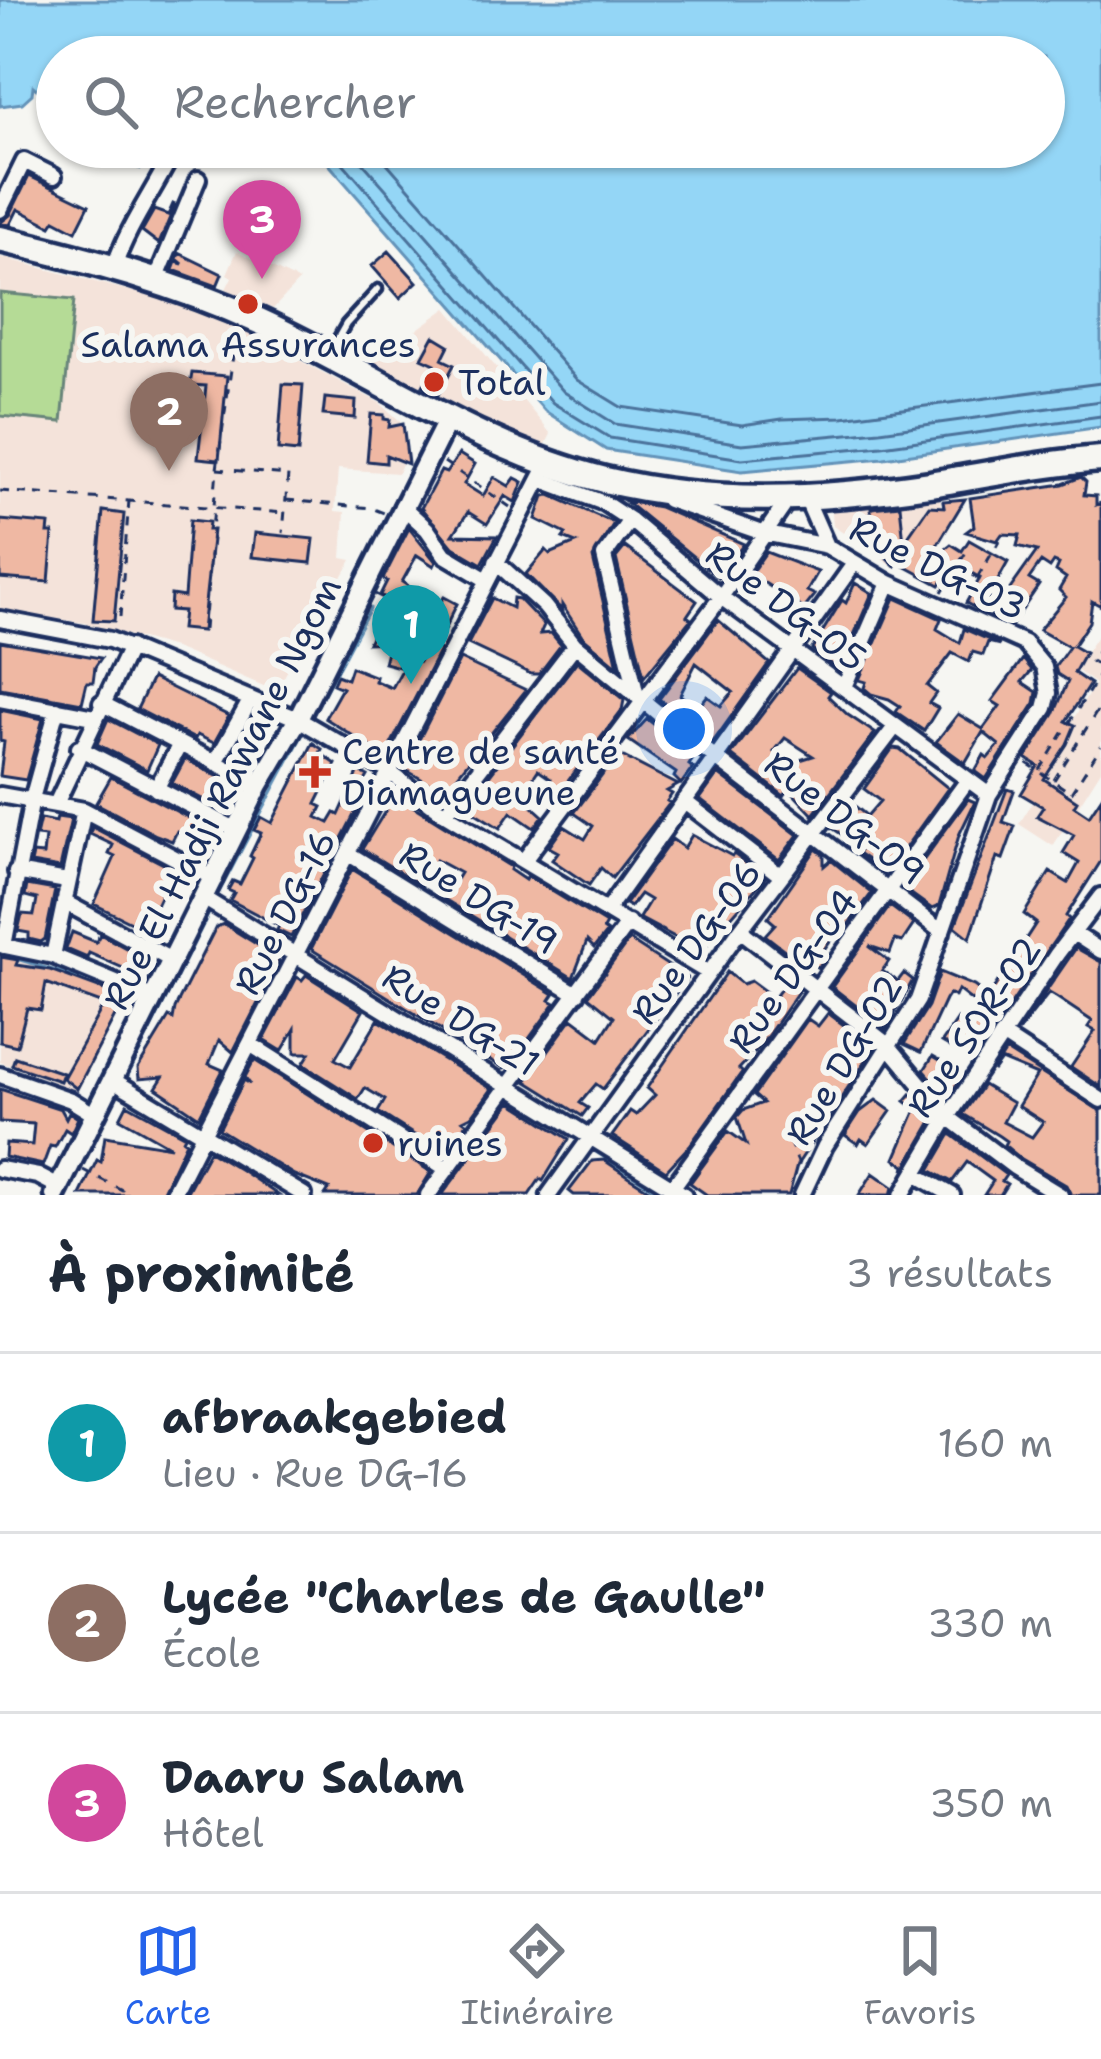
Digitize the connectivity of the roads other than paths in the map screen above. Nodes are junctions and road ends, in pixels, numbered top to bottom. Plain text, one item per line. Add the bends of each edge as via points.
1 (36, 167) edge
2 (38, 168) edge
3 (165, 168) edge
4 (54, 176) dead end
5 (198, 179) dead end
6 (0, 210) edge
7 (0, 238) edge
8 (114, 267) junction
9 (156, 280) junction
10 (378, 289) dead end
11 (328, 356) junction
12 (447, 421) junction
13 (1101, 459) edge
14 (544, 471) junction
15 (633, 486) junction
16 (797, 499) junction
17 (399, 512) junction
18 (630, 520) junction
19 (763, 533) junction
20 (827, 546) junction
21 (496, 562) junction
22 (853, 565) junction
23 (487, 580) junction
24 (889, 583) junction
25 (721, 597) junction
26 (0, 620) edge
27 (575, 645) junction
28 (130, 647) junction
29 (795, 650) junction
30 (844, 687) junction
31 (1049, 693) joint
32 (640, 698) junction
33 (0, 699) edge
34 (250, 699) junction
35 (57, 709) junction
36 (98, 710) junction
37 (298, 719) junction
38 (895, 727) junction
39 (180, 744) junction
40 (79, 748) junction
41 (716, 756) junction
42 (216, 762) junction
43 (388, 771) junction
44 (967, 781) junction
45 (259, 785) junction
46 (156, 789) junction
47 (0, 795) edge
48 (988, 795) junction
49 (32, 800) junction
50 (684, 801) junction
51 (56, 804) junction
52 (84, 810) junction
53 (446, 814) junction
54 (236, 830) junction
55 (814, 832) junction
56 (349, 854) junction
57 (524, 859) junction
58 (16, 872) junction
59 (781, 876) junction
60 (214, 879) junction
61 (68, 881) junction
62 (889, 890) junction
63 (1101, 896) edge
64 (205, 899) junction
65 (5, 902) edge
66 (64, 902) junction
67 (607, 910) junction
68 (628, 923) junction
69 (740, 930) junction
70 (942, 932) junction
71 (1076, 934) junction
72 (2, 945) edge
73 (1101, 952) edge
74 (297, 954) junction
75 (53, 956) junction
76 (173, 961) junction
77 (709, 973) junction
78 (818, 988) junction
79 (577, 994) junction
80 (155, 998) junction
81 (1002, 1035) junction
82 (250, 1044) junction
83 (889, 1045) junction
84 (0, 1075) edge
85 (113, 1080) junction
86 (510, 1084) junction
87 (1101, 1100) edge
88 (95, 1115) junction
89 (948, 1117) junction
90 (202, 1135) junction
91 (591, 1138) junction
92 (0, 1169) edge
93 (447, 1169) junction
94 (915, 1174) junction
95 (805, 1189) edge
96 (57, 1191) edge
97 (674, 1192) edge
98 (301, 1194) edge
99 (172, 1195) edge
100 (428, 1195) edge
101 (549, 1195) edge
102 (902, 1195) edge
103 (952, 1195) edge
104 (1060, 1195) edge

1 - 6 street via 24,161
2 - 4 street
3 - 8 street
5 - 9 street
7 - 8 highway
8 - 9 highway
9 - 11 highway
10 - 11 lane
11 - 12 highway
12 - 14 highway
12 - 17 street, Rue El Hadji Rawane Ngom
13 - 16 highway
14 - 15 highway
14 - 18 street, Rue DG-05
14 - 21 street, Rue DG-16
15 - 16 highway
15 - 19 street, Rue DG-03
16 - 19 street
16 - 20 street
17 - 23 street
17 - 37 street, Rue El Hadji Rawane Ngom
18 - 25 street, Rue DG-05
18 - 32 street via 604,556
19 - 20 street, Rue DG-03
19 - 25 street
20 - 22 street, Rue DG-03
21 - 23 street, Rue DG-16
21 - 27 street, Rue DG-09
22 - 24 street, Rue DG-03
22 - 29 street
23 - 43 street, Rue DG-16
24 - 30 street
24 - 31 street, Rue DG-03 via 1032,649
25 - 29 street, Rue DG-05
25 - 32 street
26 - 28 street
27 - 32 street, Rue DG-09
27 - 53 street
28 - 34 street
28 - 36 street
29 - 30 street, Rue DG-05
29 - 41 street
30 - 38 street, Rue DG-05
31 - 48 street, Rue DG-02
32 - 41 street, Rue DG-09
32 - 57 street
33 - 35 street
34 - 37 street
34 - 42 street
35 - 36 street
35 - 49 street
36 - 39 street
36 - 40 street
37 - 43 street
37 - 45 street, Rue El Hadji Rawane Ngom
38 - 44 street, Rue DG-05
38 - 55 street, Rue DG-06
39 - 42 street
39 - 46 street
40 - 46 street
40 - 51 street
41 - 50 street
41 - 55 street, Rue DG-09
42 - 45 street
43 - 53 street
43 - 56 street, Rue DG-16
44 - 48 street, Rue DG-05
44 - 62 street, Rue DG-04
45 - 54 street, Rue El Hadji Rawane Ngom
46 - 54 street
47 - 49 street
48 - 70 street, Rue DG-02
49 - 51 street
49 - 58 street
50 - 59 street
50 - 67 street
51 - 52 street
52 - 60 street
52 - 61 street
53 - 57 street
54 - 60 street, Rue El Hadji Rawane Ngom
55 - 59 street, Rue DG-06
55 - 62 street, Rue DG-09
56 - 74 street, Rue DG-16
56 - 79 street, Rue DG-19
57 - 67 street
58 - 61 street
58 - 65 street
59 - 69 street, Rue DG-06
60 - 64 street, Rue El Hadji Rawane Ngom
61 - 66 street
62 - 70 street, Rue DG-09
62 - 78 street, Rue DG-04
63 - 71 street, Rue SOR-02
64 - 74 street, Rue DG-21
64 - 76 street, Rue El Hadji Rawane Ngom
65 - 72 street
66 - 75 street
66 - 76 street
67 - 68 street
68 - 77 street
68 - 79 street
69 - 77 street, Rue DG-06
69 - 78 street
70 - 83 street, Rue DG-02 via 928,981
71 - 73 street
71 - 81 street, Rue SOR-02
72 - 75 street
74 - 82 street, Rue DG-16
74 - 86 street, Rue DG-21
75 - 80 street
76 - 80 street, Rue El Hadji Rawane Ngom
77 - 91 street, Rue DG-06
78 - 83 street
78 - 97 street, Rue DG-04
79 - 86 street
80 - 85 street, Rue El Hadji Rawane Ngom
81 - 87 street
81 - 89 street, Rue SOR-02
82 - 90 street, Rue DG-16
82 - 93 street
83 - 89 street
83 - 95 street, Rue DG-02
84 - 88 street
85 - 88 street, Rue El Hadji Rawane Ngom
85 - 90 street
86 - 91 street, Rue DG-21
86 - 93 street
88 - 96 street, Rue El Hadji Rawane Ngom
89 - 94 street, Rue SOR-02
89 - 104 street
90 - 98 street
90 - 99 street, Rue DG-16
91 - 97 street, Rue DG-21
91 - 101 street, Rue DG-06
92 - 96 street via 38,1176
93 - 100 street
94 - 102 street, Rue SOR-02
94 - 103 street

